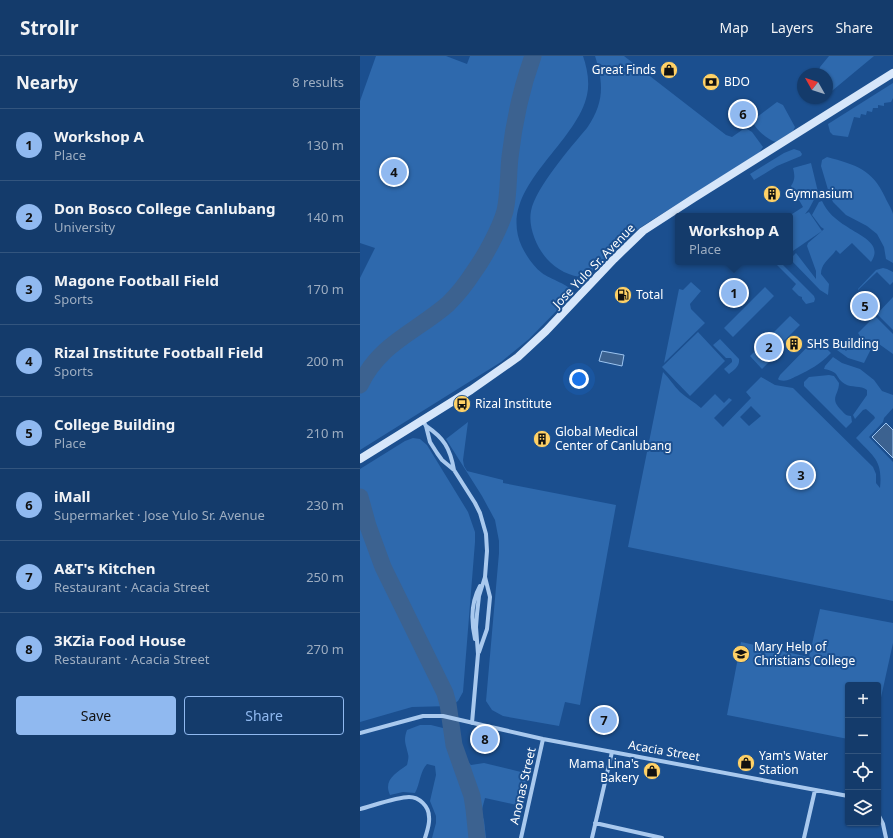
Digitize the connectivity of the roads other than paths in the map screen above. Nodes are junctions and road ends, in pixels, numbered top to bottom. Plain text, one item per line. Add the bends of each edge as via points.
1 (893, 73) edge
2 (425, 424) junction
3 (360, 460) edge
4 (454, 470) junction
5 (485, 576) junction
6 (478, 654) junction
7 (472, 723) junction
8 (360, 733) edge
9 (543, 739) junction
10 (612, 752) junction
11 (815, 790) junction
12 (845, 795) edge
13 (360, 809) edge
14 (881, 820) edge
15 (595, 823) junction
16 (425, 838) edge
17 (521, 838) edge
18 (592, 838) edge
19 (662, 838) edge
20 (804, 838) edge
21 (886, 838) edge

1 - 2 street, Jose Yulo Sr. Avenue via 643,231 536,341
2 - 3 street, Jose Yulo Sr. Avenue
2 - 4 street via 430,442 442,460
2 - 4 street via 445,443 451,454
4 - 5 street via 475,503 483,524 487,542
5 - 6 street via 479,596 476,628
5 - 6 street via 490,597 487,629
6 - 7 street
7 - 8 street, Acacia Street via 443,716 423,716
7 - 9 street, Acacia Street
9 - 10 street, Acacia Street
9 - 17 street, Anonas Street
10 - 11 street, Acacia Street
10 - 15 street
11 - 12 street, Acacia Street
11 - 20 street
13 - 16 street via 404,797 415,798 426,807 429,816
14 - 21 street
15 - 18 street
15 - 19 street

